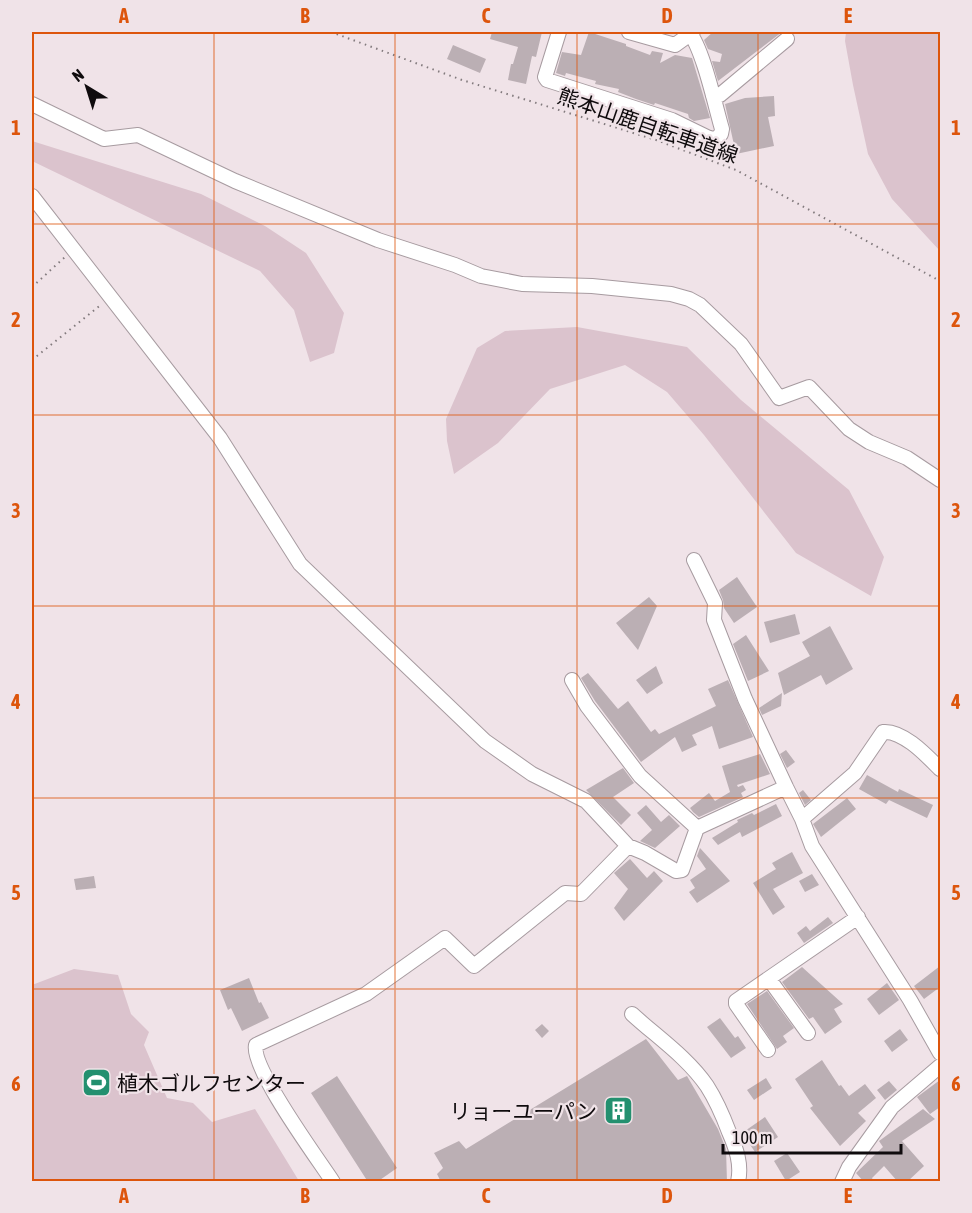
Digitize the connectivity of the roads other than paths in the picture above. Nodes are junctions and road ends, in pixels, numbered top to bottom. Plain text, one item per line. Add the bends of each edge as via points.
1 (559, 32) edge
2 (629, 32) edge
3 (691, 32) edge
4 (787, 39) dead end
5 (713, 96) junction
6 (32, 104) edge
7 (32, 196) edge
8 (940, 480) edge
9 (694, 560) dead end
10 (572, 680) dead end
11 (940, 769) edge
12 (786, 787) junction
13 (802, 819) junction
14 (697, 828) junction
15 (628, 846) junction
16 (858, 917) junction
17 (769, 979) junction
18 (632, 1014) dead end
19 (808, 1033) dead end
20 (768, 1050) dead end
21 (940, 1053) edge
22 (940, 1066) edge
23 (333, 1182) edge
24 (738, 1182) edge
25 (842, 1182) edge

1 - 5 street via 547,80 672,120 711,139 717,138 722,129
2 - 3 street via 675,45
3 - 5 street
4 - 5 street via 720,95
6 - 8 street via 104,139 138,135 235,181 378,240 481,276 522,284 592,286 689,299 741,344 779,398 809,387 849,429 907,458
7 - 15 street via 220,438 300,564 485,741 532,774 586,801
9 - 12 street via 715,603 714,620 745,699
10 - 14 street via 640,776
11 - 13 street via 917,747 892,731 883,732 855,773
12 - 13 street
12 - 14 street
13 - 16 street via 812,846
14 - 15 street via 681,870
15 - 23 street via 581,894 565,893 474,966 445,938 366,994 256,1045 270,1086
16 - 17 street
16 - 21 street
17 - 19 street
17 - 20 street via 736,1001
18 - 24 street via 688,1063 707,1086 735,1145 740,1169
22 - 25 street via 892,1107

